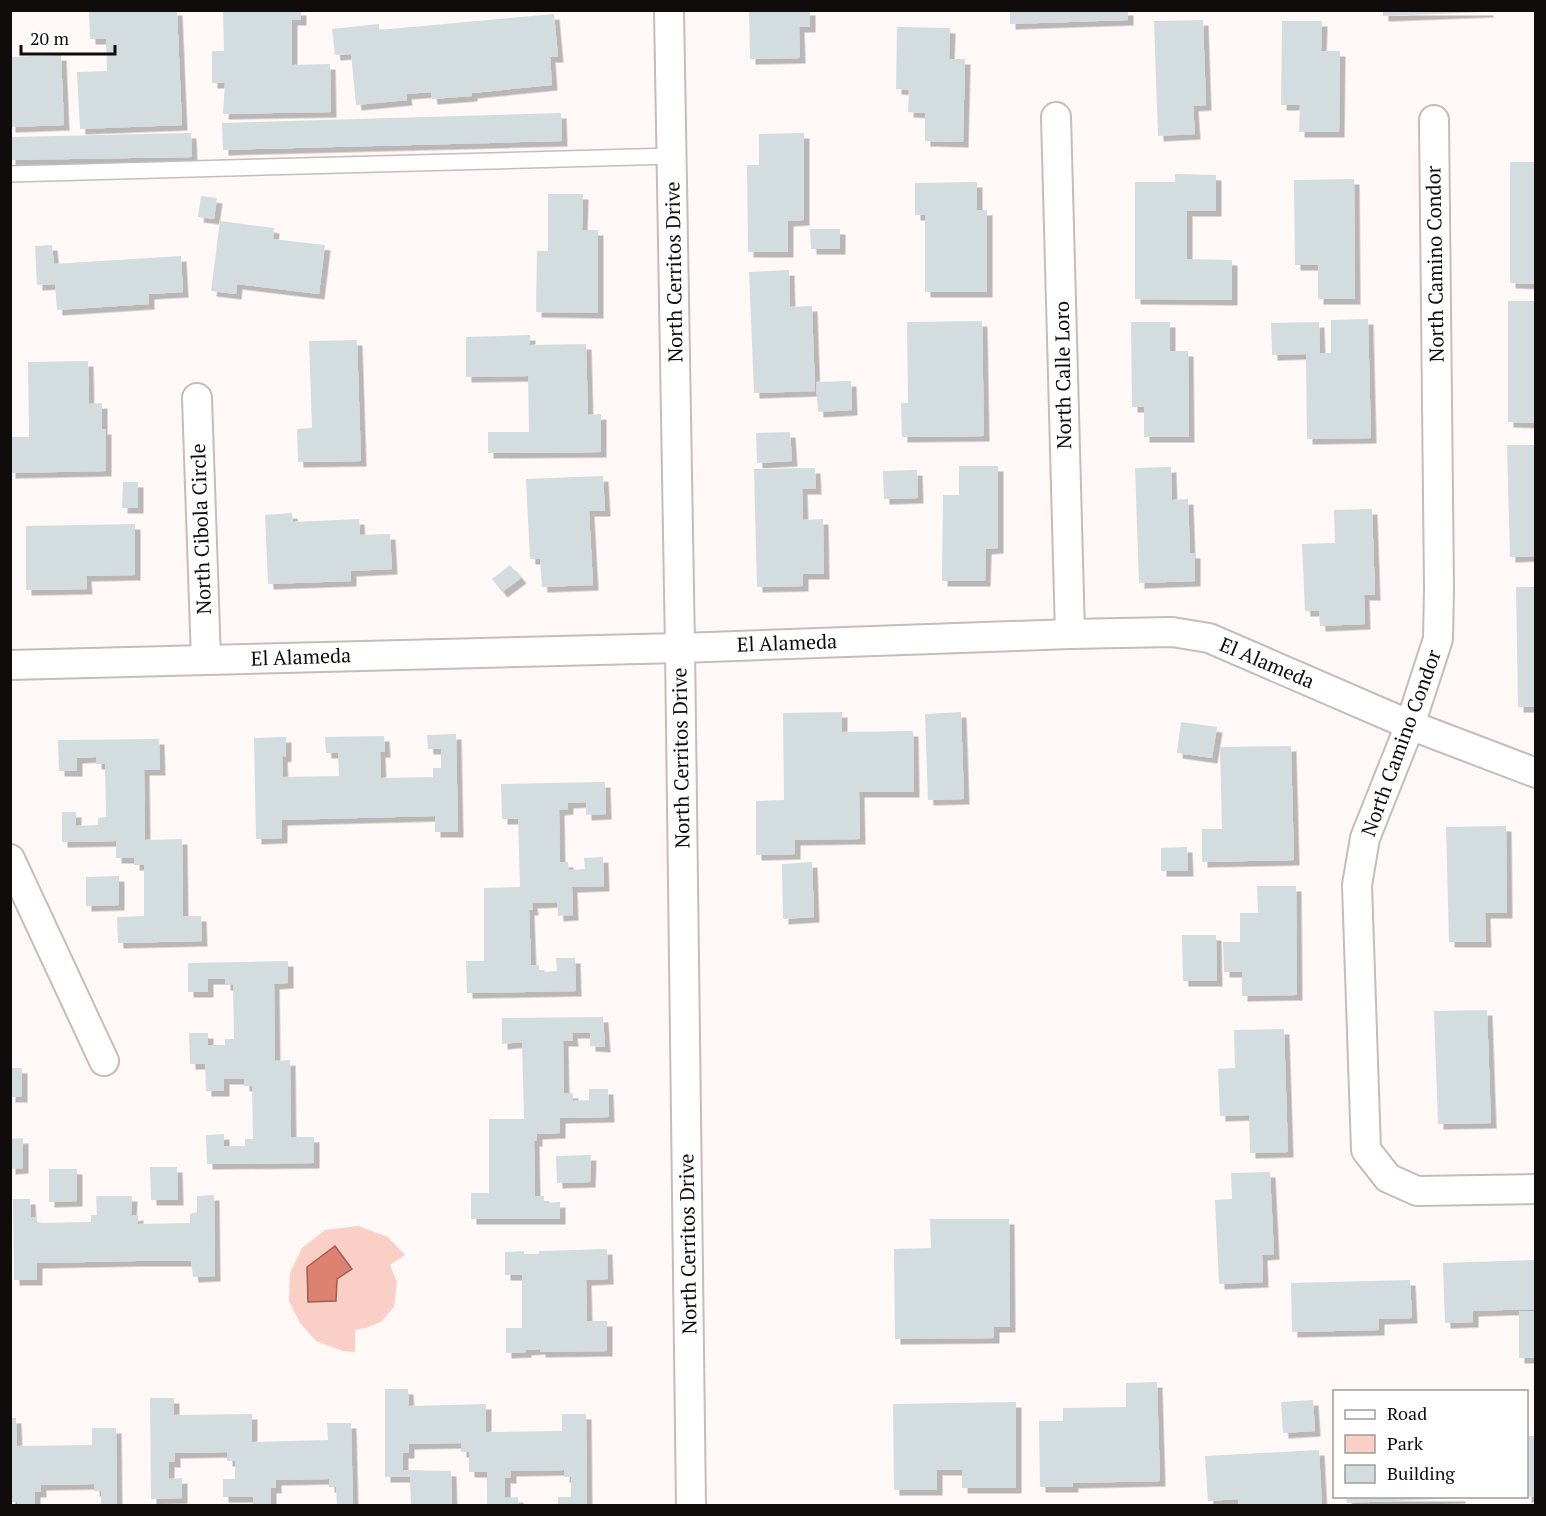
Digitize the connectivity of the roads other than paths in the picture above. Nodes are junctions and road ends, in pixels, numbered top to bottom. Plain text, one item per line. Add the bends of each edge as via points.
1 (669, 10) edge
2 (1056, 117) dead end
3 (1434, 120) dead end
4 (672, 156) junction
5 (10, 174) edge
6 (197, 398) dead end
7 (1070, 634) junction
8 (680, 648) junction
9 (206, 660) junction
10 (10, 665) edge
11 (1410, 725) junction
12 (1536, 774) edge
13 (10, 859) edge
14 (104, 1061) dead end
15 (1536, 1189) edge
16 (691, 1506) edge

1 - 4 street, North Cerritos Drive
2 - 7 street, North Calle Loro
3 - 11 street, North Camino Condor via 1438,639
4 - 5 lane
4 - 8 street, North Cerritos Drive
6 - 9 street, North Cibola Circle
7 - 8 street, El Alameda
7 - 11 street, El Alameda via 1172,632 1209,638
8 - 9 street, El Alameda
8 - 16 street, North Cerritos Drive
9 - 10 street, El Alameda
11 - 12 street, El Alameda
11 - 15 street, North Camino Condor via 1365,838 1357,885 1366,1150 1388,1178 1417,1191
13 - 14 street

